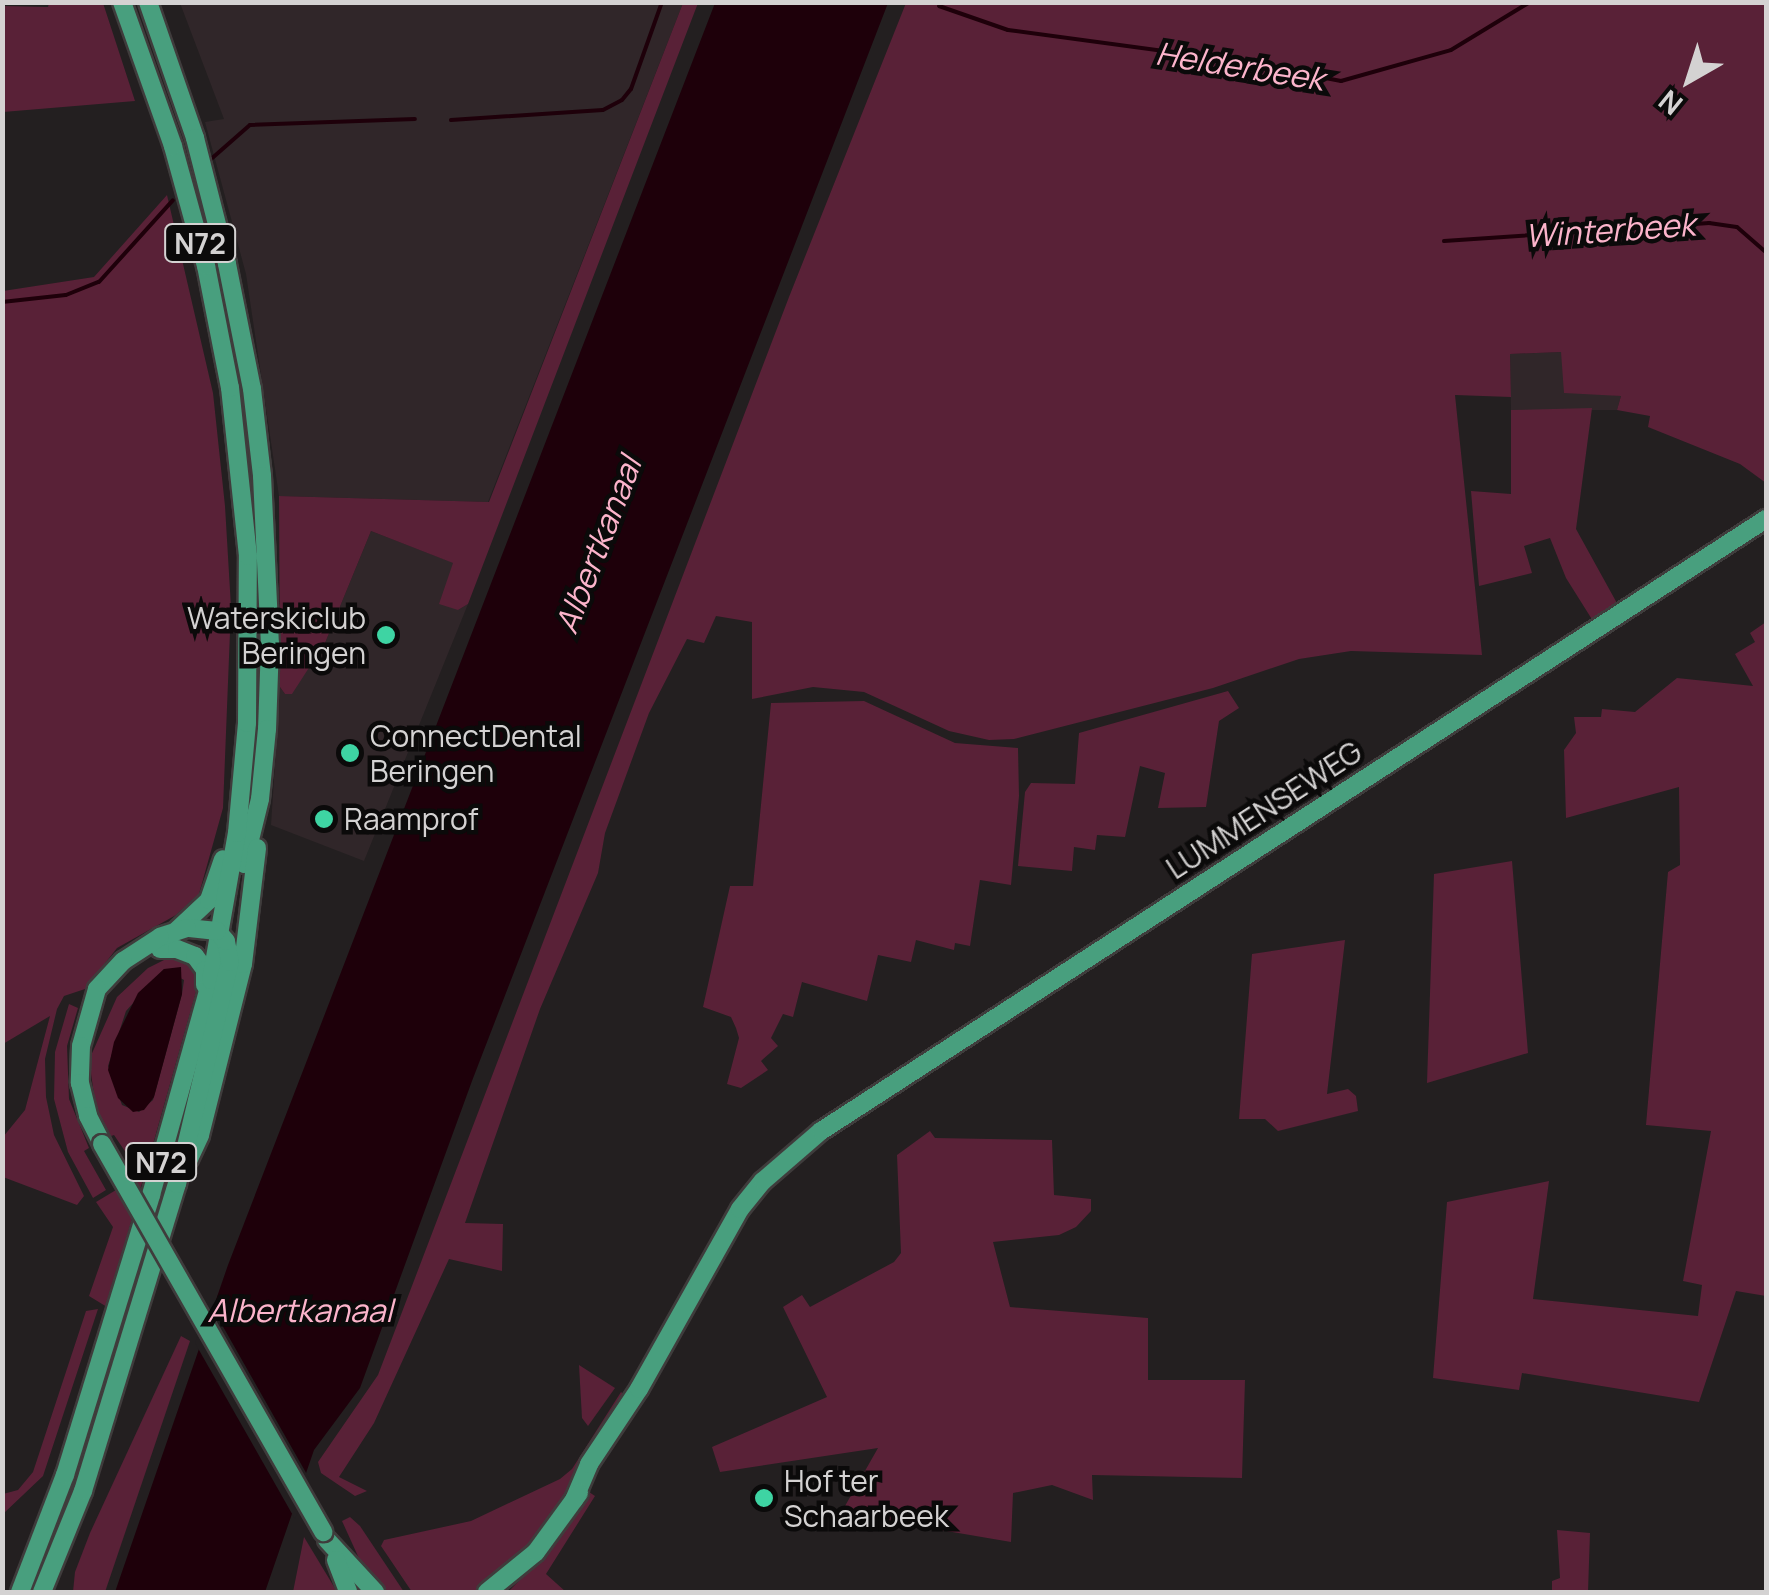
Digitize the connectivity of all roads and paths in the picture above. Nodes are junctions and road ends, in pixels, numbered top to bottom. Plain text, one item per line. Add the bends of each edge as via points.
1 (122, 2) edge
2 (148, 2) edge
3 (1766, 519) edge
4 (260, 799) junction
5 (238, 806) junction
6 (176, 931) junction
7 (222, 937) junction
8 (160, 949) junction
9 (205, 997) junction
10 (84, 1034) junction
11 (177, 1184) junction
12 (325, 1536) junction
13 (20, 1592) edge
14 (42, 1592) edge
15 (348, 1592) edge
16 (375, 1592) edge
17 (487, 1592) edge

1 - 5 main road, N72 via 174,146 230,388 248,573
2 - 4 main road, N72 via 206,182 252,388 270,644
3 - 17 main road, LUMMENSEWEG via 850,1110 795,1154 703,1279 589,1464 574,1500 536,1552
4 - 7 main road, N72 via 234,924
4 - 11 main road via 243,964 200,1135
5 - 6 main road via 216,886
5 - 7 main road, N72
6 - 7 main road via 209,928
6 - 10 main road via 135,951 107,976 92,1000
7 - 8 main road via 178,940
7 - 9 main road, N72
7 - 11 main road, N72 via 230,962
8 - 9 main road via 187,951 200,960
8 - 10 main road via 116,984
9 - 13 main road, N72 via 151,1195
10 - 12 main road, bridge via 82,1100 102,1144
11 - 14 main road, N72
12 - 15 main road
12 - 16 main road

